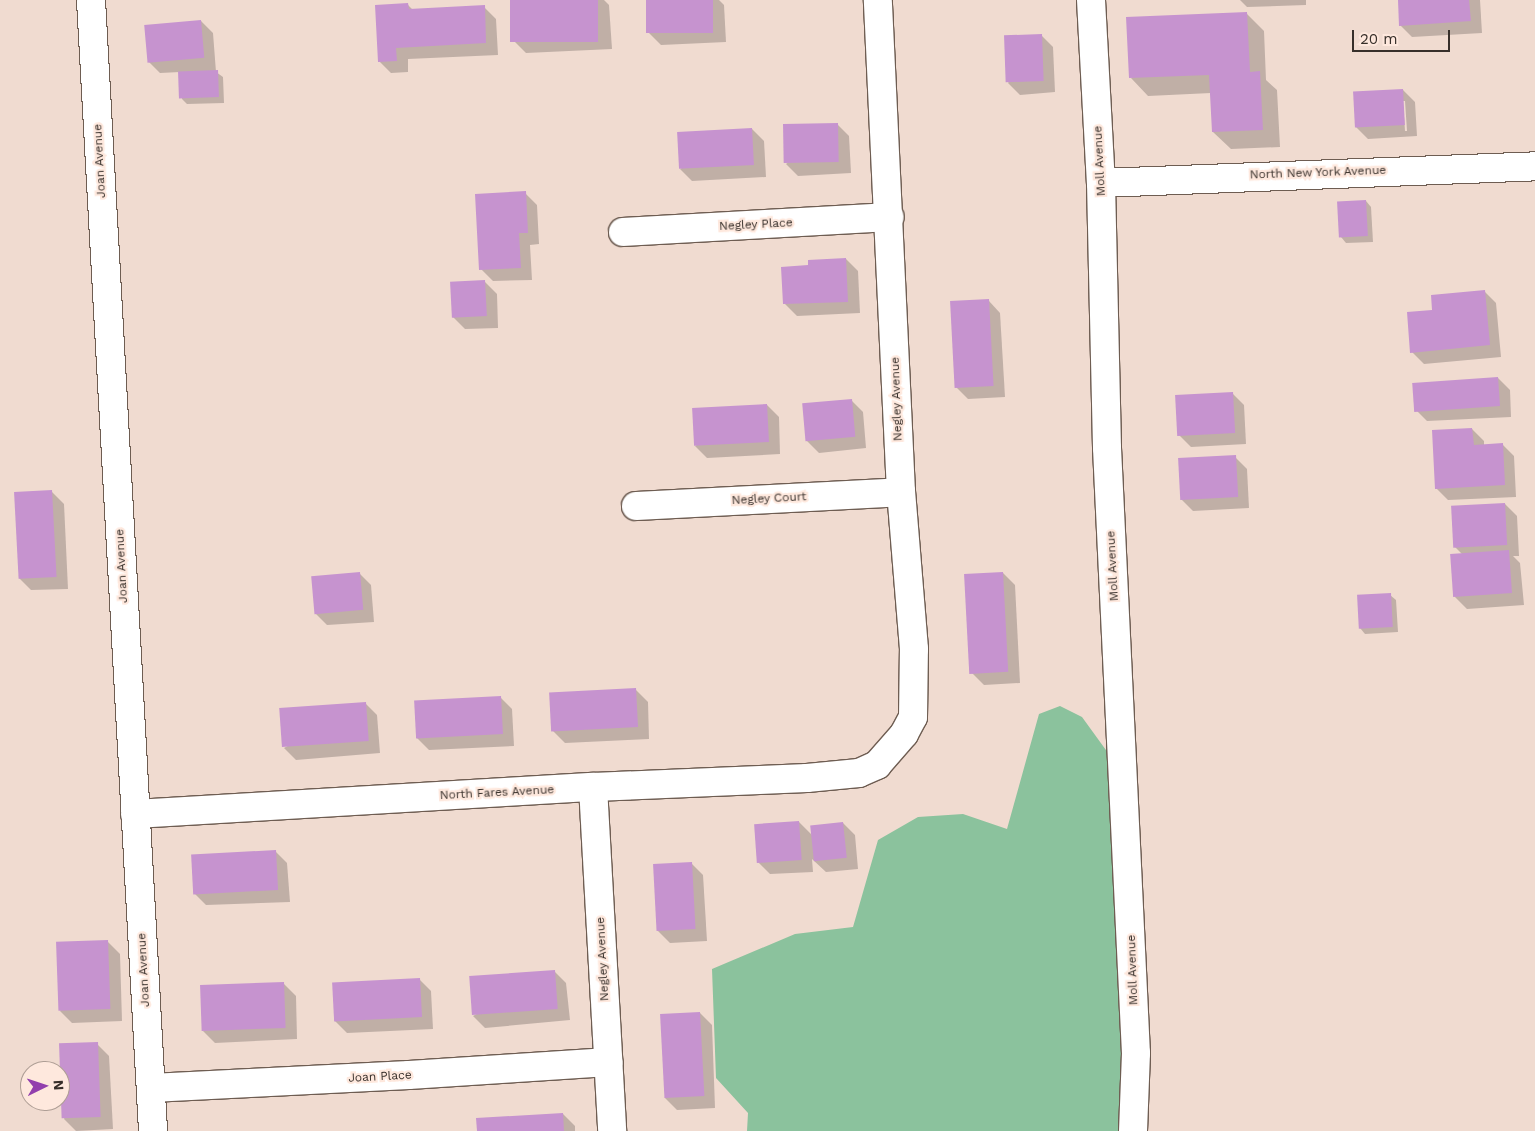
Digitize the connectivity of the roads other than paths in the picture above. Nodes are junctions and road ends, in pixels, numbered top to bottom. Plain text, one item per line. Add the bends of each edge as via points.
1 (91, 0) edge
2 (878, 0) edge
3 (1091, 0) edge
4 (1535, 166) edge
5 (1101, 182) junction
6 (890, 217) junction
7 (623, 232) dead end
8 (901, 492) junction
9 (636, 506) dead end
10 (859, 773) joint
11 (593, 787) junction
12 (135, 814) junction
13 (609, 1062) junction
14 (151, 1088) junction
15 (153, 1131) edge
16 (612, 1131) edge
17 (1133, 1131) edge

1 - 12 street, Joan Avenue
2 - 6 street, Negley Avenue
3 - 5 street, Moll Avenue
4 - 5 street, North New York Avenue
5 - 17 street, Moll Avenue via 1107,448 1136,1053
6 - 7 street, Negley Place
6 - 8 street, Negley Avenue
8 - 9 street, Negley Court
8 - 10 street, Negley Avenue via 914,650 912,717 904,734 877,765
10 - 11 street, North Fares Avenue
11 - 12 street, North Fares Avenue
11 - 13 street, Negley Avenue
12 - 14 street, Joan Avenue
13 - 14 street, Joan Place
13 - 16 street, Negley Avenue
14 - 15 street, Joan Avenue

